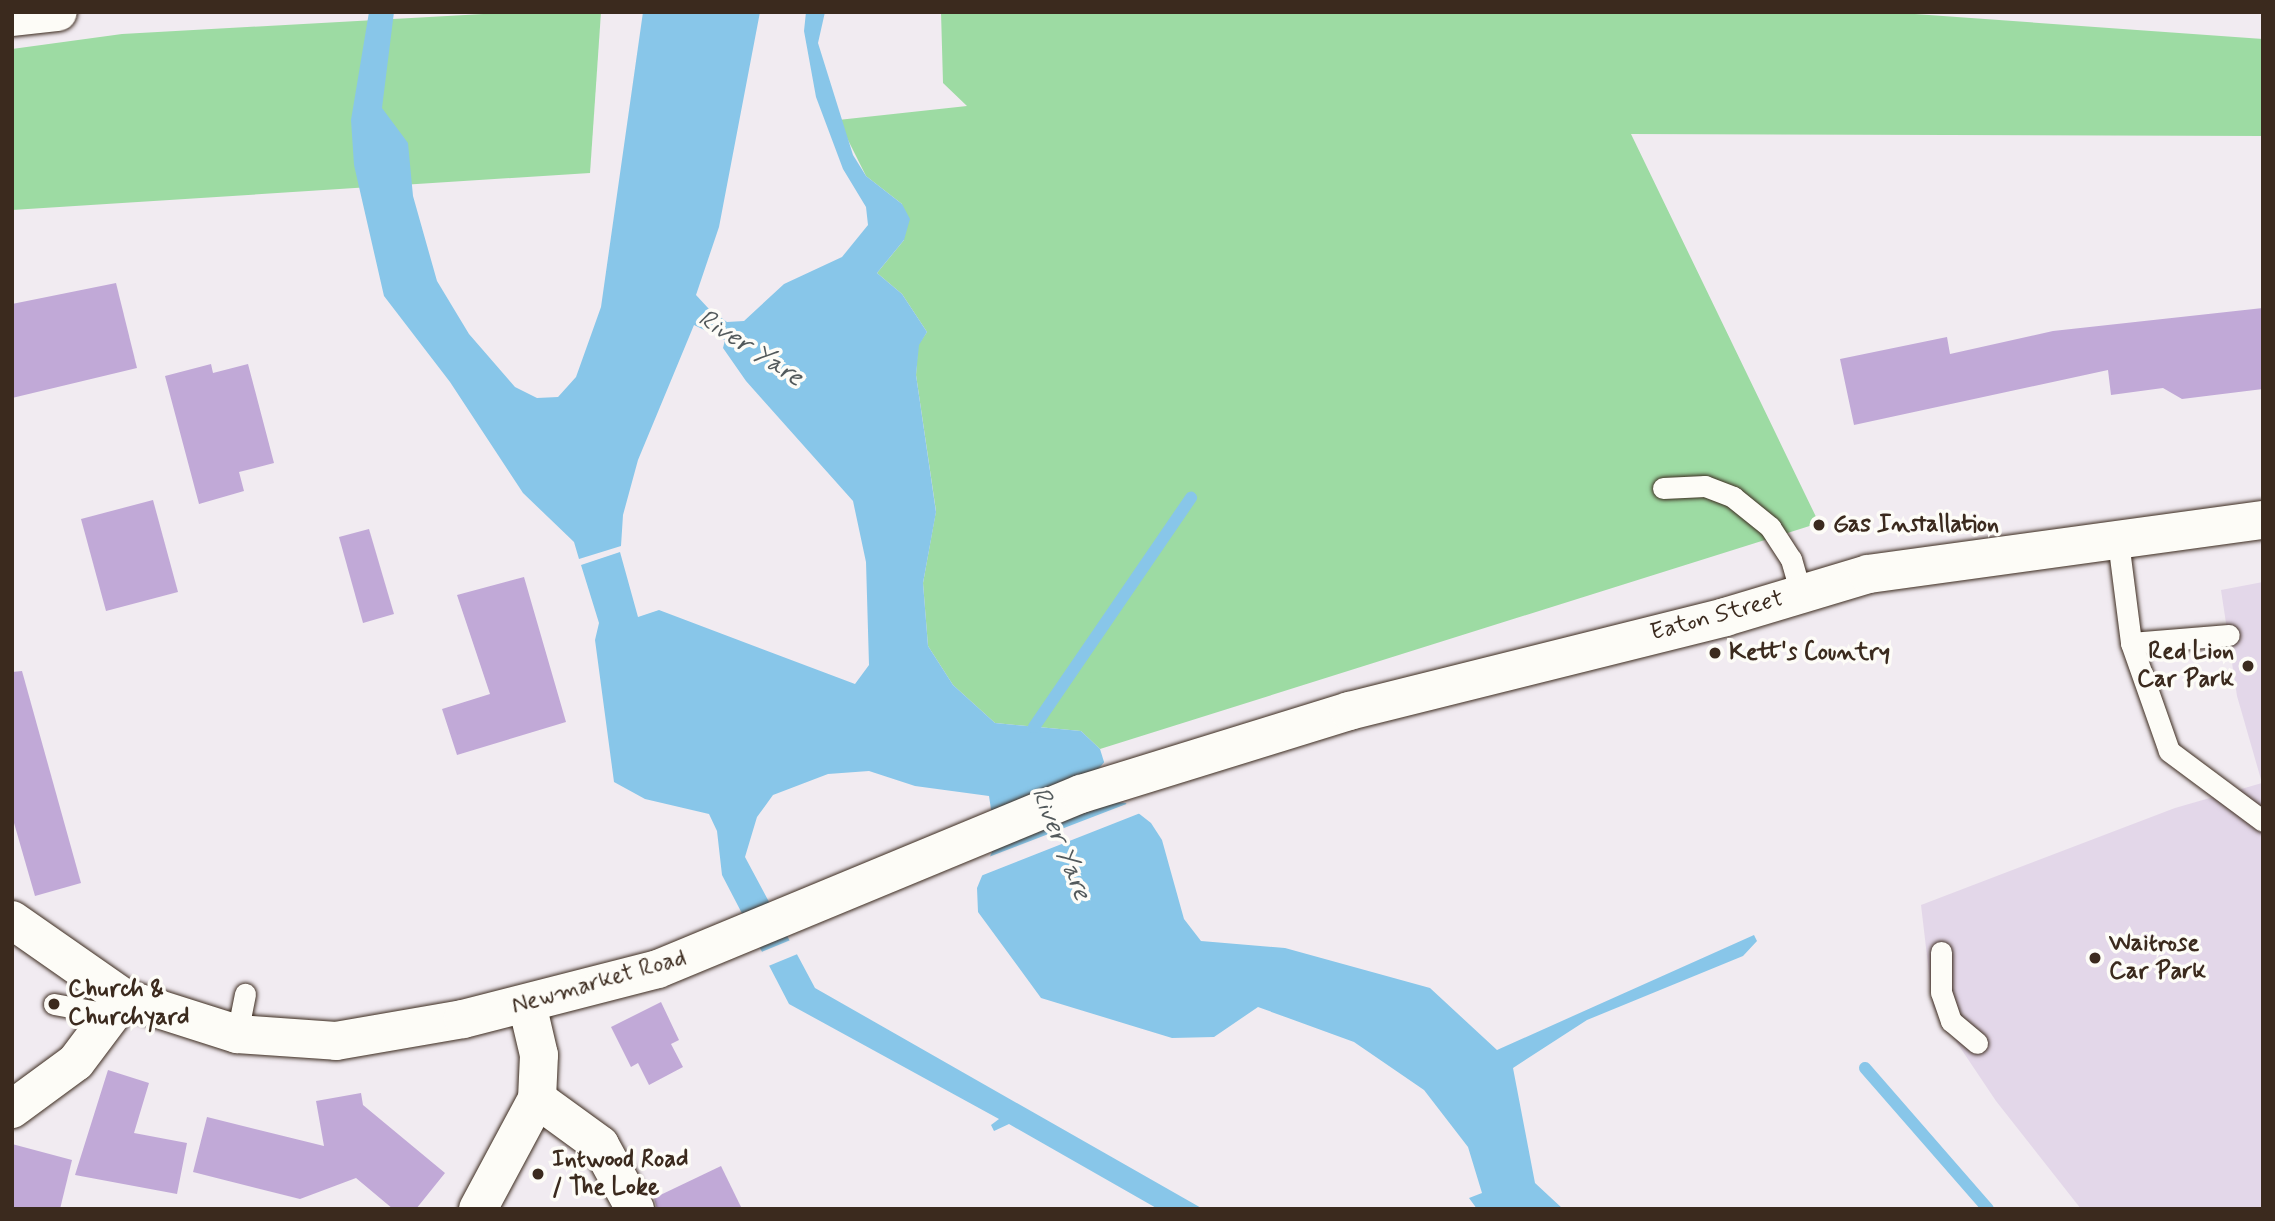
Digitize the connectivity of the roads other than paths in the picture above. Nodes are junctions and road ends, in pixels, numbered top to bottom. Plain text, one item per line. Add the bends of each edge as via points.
1 (58, 12) edge
2 (12, 17) edge
3 (1663, 488) dead end
4 (2263, 520) edge
5 (2118, 541) junction
6 (1801, 593) junction
7 (2229, 635) dead end
8 (2131, 643) junction
9 (1181, 761) joint
10 (2263, 821) edge
11 (12, 920) edge
12 (1941, 953) dead end
13 (245, 994) dead end
14 (54, 1004) dead end
15 (527, 1004) junction
16 (119, 1007) junction
17 (237, 1034) junction
18 (1977, 1043) dead end
19 (537, 1099) junction
20 (12, 1109) edge
21 (478, 1209) edge
22 (635, 1209) edge

1 - 2 main road
3 - 6 lane via 1705,486 1733,497 1770,527 1791,559
4 - 5 main road, Eaton Street
5 - 6 main road, Eaton Street via 1868,574
5 - 8 lane
6 - 9 main road, Eaton Street via 1349,711
7 - 8 lane
8 - 10 lane via 2169,751
9 - 15 main road, Newmarket Road via 1069,798 674,962
11 - 16 main road, Newmarket Road
12 - 18 lane via 1941,992 1951,1021
13 - 17 lane
14 - 16 lane
15 - 17 main road, Newmarket Road via 336,1041
15 - 19 main road via 539,1055
16 - 17 main road, Newmarket Road
16 - 20 main road via 76,1062
19 - 21 main road
19 - 22 main road via 600,1145

